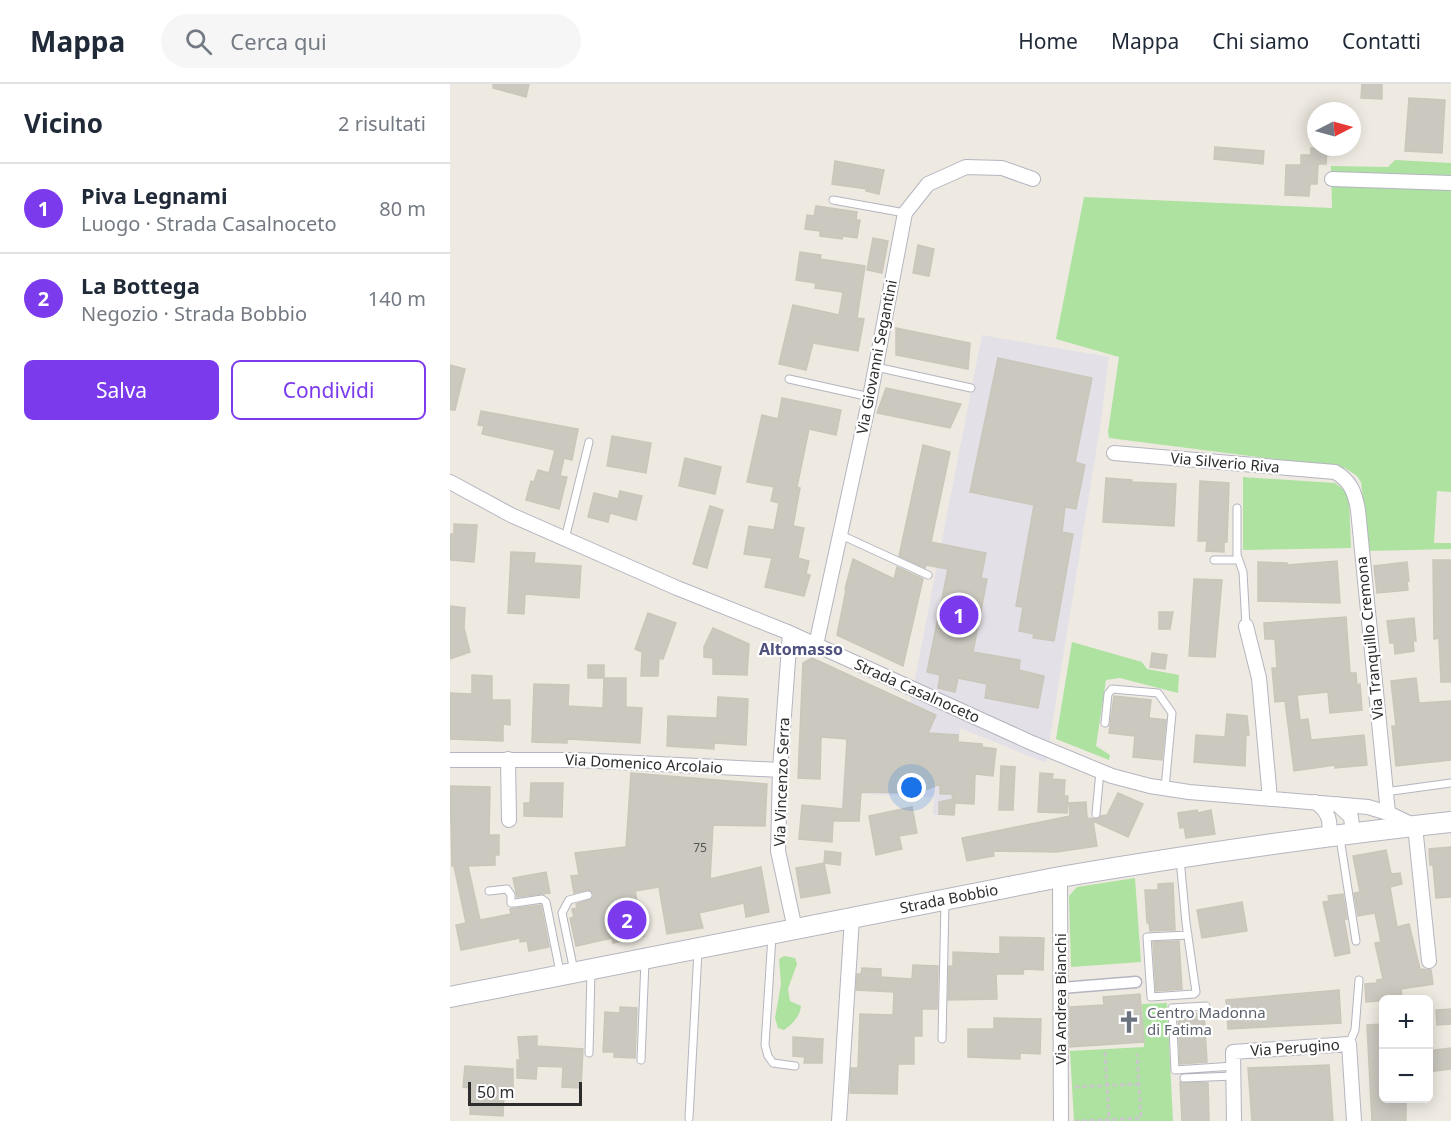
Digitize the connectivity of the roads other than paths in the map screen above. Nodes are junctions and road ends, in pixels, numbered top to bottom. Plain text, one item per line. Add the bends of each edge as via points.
1 (1033, 179) dead end
2 (1332, 179) dead end
3 (1451, 183) edge
4 (833, 200) dead end
5 (905, 213) junction
6 (876, 367) junction
7 (789, 379) dead end
8 (971, 388) dead end
9 (870, 397) junction
10 (589, 442) dead end
11 (1114, 453) dead end
12 (1335, 472) joint
13 (450, 482) edge
14 (1236, 508) dead end
15 (841, 535) junction
16 (565, 539) junction
17 (1214, 560) dead end
18 (1239, 560) junction
19 (928, 575) dead end
20 (1246, 626) joint
21 (790, 633) junction
22 (816, 645) junction
23 (1105, 723) dead end
24 (508, 759) junction
25 (450, 760) edge
26 (780, 770) junction
27 (1100, 771) junction
28 (1451, 783) edge
29 (1165, 788) junction
30 (1385, 792) junction
31 (1270, 799) junction
32 (1315, 802) junction
33 (1337, 804) junction
34 (1388, 813) junction
35 (1095, 814) dead end
36 (509, 820) dead end
37 (1451, 822) edge
38 (1415, 826) junction
39 (1340, 835) junction
40 (1180, 857) junction
41 (1060, 877) junction
42 (489, 891) dead end
43 (588, 895) dead end
44 (945, 900) junction
45 (852, 918) junction
46 (795, 929) junction
47 (772, 933) junction
48 (1188, 934) junction
49 (1356, 941) dead end
50 (698, 948) junction
51 (645, 958) junction
52 (1429, 961) dead end
53 (575, 972) junction
54 (1359, 980) dead end
55 (1136, 982) dead end
56 (1060, 988) junction
57 (450, 997) edge
58 (1206, 1006) dead end
59 (942, 1040) dead end
60 (1349, 1044) junction
61 (589, 1053) dead end
62 (641, 1060) dead end
63 (795, 1066) dead end
64 (1234, 1071) junction
65 (1184, 1078) dead end
66 (690, 1118) dead end
67 (839, 1121) edge
68 (1061, 1121) edge
69 (1234, 1121) edge
70 (1354, 1121) edge

1 - 5 street, Via Giovanni Segantini via 1002,168 966,167 928,184
2 - 3 street
4 - 5 lane
5 - 6 street, Via Giovanni Segantini
6 - 8 lane
6 - 9 street, Via Giovanni Segantini
7 - 9 lane
9 - 15 street, Via Giovanni Segantini
10 - 16 lane
11 - 12 street, Via Silverio Riva
12 - 30 street, Via Tranquillo Cremona via 1350,483 1355,493
13 - 16 street, Strada Casalnoceto
14 - 18 lane
15 - 19 lane
15 - 22 street, Via Giovanni Segantini
16 - 21 street, Strada Casalnoceto
17 - 18 lane
18 - 20 lane via 1244,572
20 - 31 street via 1259,678
21 - 22 street, Strada Casalnoceto
21 - 26 street, Via Vincenzo Serra
22 - 27 street, Strada Casalnoceto
23 - 29 lane via 1112,689 1158,693 1172,713
24 - 25 street, Via Domenico Arcolaio
24 - 26 street, Via Domenico Arcolaio
24 - 36 street
26 - 46 street, Via Vincenzo Serra via 778,851
27 - 29 street, Strada Casalnoceto
27 - 35 lane
28 - 30 lane
29 - 31 street, Strada Casalnoceto
30 - 34 street, Via Tranquillo Cremona
31 - 32 street, Strada Casalnoceto
32 - 33 street, Strada Casalnoceto
32 - 39 street via 1324,808
33 - 34 street, Strada Casalnoceto
33 - 39 street via 1351,817
34 - 38 street, Strada Casalnoceto
37 - 38 main road, Strada Bobbio
38 - 39 main road, Strada Bobbio
38 - 52 street
39 - 40 main road, Strada Bobbio
39 - 49 lane
40 - 41 main road, Strada Bobbio
40 - 48 lane
41 - 44 main road, Strada Bobbio
41 - 56 street, Via Andrea Bianchi
42 - 53 lane via 507,889 512,903 542,899 546,902
43 - 53 lane via 569,900 562,913
44 - 45 main road, Strada Bobbio
44 - 59 lane
45 - 46 main road, Strada Bobbio
45 - 67 street
46 - 47 main road, Strada Bobbio
47 - 50 main road, Strada Bobbio
47 - 63 lane via 765,1045 773,1063
48 - 48 lane via 1148,937 1151,997 1196,992
50 - 51 main road, Strada Bobbio
50 - 66 lane
51 - 53 main road, Strada Bobbio
51 - 62 lane
53 - 57 main road, Strada Bobbio
53 - 61 lane
54 - 60 lane via 1355,1030
55 - 56 street
56 - 68 street, Via Andrea Bianchi
58 - 64 lane via 1172,1008 1175,1070
60 - 64 street, Via Perugino via 1233,1052
60 - 70 street, Via Perugino
64 - 65 lane
64 - 69 street

